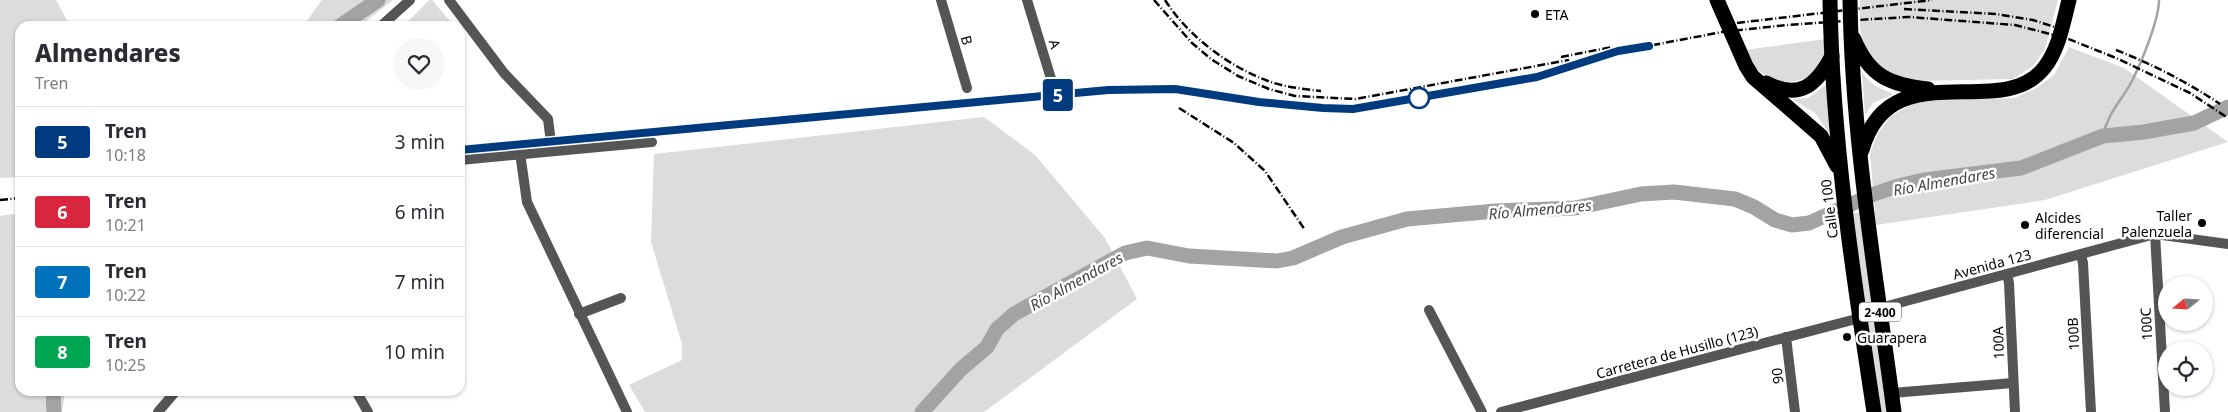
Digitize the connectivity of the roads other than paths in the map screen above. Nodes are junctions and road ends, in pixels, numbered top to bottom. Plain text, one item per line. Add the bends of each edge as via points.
1 (410, 0) edge
2 (448, 0) edge
3 (941, 0) edge
4 (1027, 0) edge
5 (1717, 0) edge
6 (1830, 0) edge
7 (1850, 0) edge
8 (2069, 0) edge
9 (387, 21) edge
10 (464, 21) edge
11 (465, 22) edge
12 (1850, 30) junction
13 (1740, 55) junction
14 (1832, 56) junction
15 (967, 88) dead end
16 (1955, 91) junction
17 (1056, 95) dead end
18 (652, 142) dead end
19 (552, 150) junction
20 (520, 153) junction
21 (1860, 157) junction
22 (465, 159) edge
23 (1841, 180) junction
24 (2155, 234) junction
25 (2228, 244) edge
26 (2081, 255) junction
27 (2006, 274) junction
28 (621, 298) dead end
29 (1880, 308) junction
30 (1429, 310) dead end
31 (579, 314) junction
32 (1860, 318) junction
33 (1786, 337) junction
34 (2013, 384) junction
35 (1892, 393) junction
36 (172, 396) edge
37 (359, 396) edge
38 (158, 412) edge
39 (368, 412) edge
40 (627, 412) edge
41 (1482, 412) edge
42 (1501, 412) edge
43 (1795, 412) edge
44 (1874, 412) edge
45 (1894, 412) edge
46 (2015, 412) edge
47 (2091, 412) edge
48 (2165, 412) edge

1 - 9 street
2 - 10 street
3 - 15 street, B
4 - 17 street, A
5 - 13 highway
6 - 14 highway, Calle 100 / 2-400
7 - 12 highway, 2-400
8 - 16 highway via 2056,48 2044,68 2022,85 2004,90
11 - 19 street via 504,73 548,119
12 - 16 highway via 1868,65 1882,77 1909,87
12 - 21 highway, 2-400
13 - 14 highway via 1763,82 1790,91 1803,89 1815,82
13 - 23 highway via 1753,77 1820,136 1836,163
14 - 23 highway, Calle 100 / 2-400
16 - 21 highway via 1912,98 1890,107 1875,120 1866,135
18 - 19 street
19 - 20 street
20 - 22 street
20 - 31 street via 527,202
21 - 29 highway, 2-400
23 - 32 highway, Calle 100 / 2-400
24 - 25 street, Avenida 123
24 - 26 street, Avenida 123
24 - 48 street, 100C
26 - 27 street, Avenida 123
26 - 47 street, 100B
27 - 29 street, Avenida 123
27 - 34 street, 100A
28 - 31 street
29 - 35 highway, 2-400
30 - 41 street
31 - 40 street
32 - 33 street, Carretera de Husillo (123)
32 - 44 highway, Calle 100 / 2-400
33 - 42 street, Carretera de Husillo (123)
33 - 43 street, 90
34 - 35 street
34 - 46 street, 100A
35 - 45 highway, 2-400
36 - 38 street
37 - 39 street

